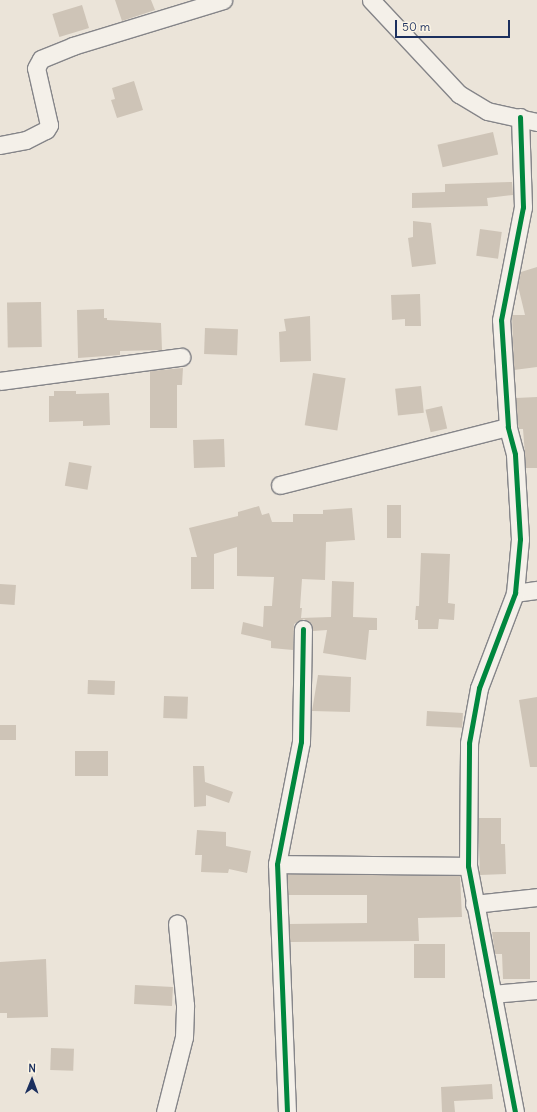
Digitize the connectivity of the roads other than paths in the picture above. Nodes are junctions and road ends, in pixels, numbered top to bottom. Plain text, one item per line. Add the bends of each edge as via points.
1 (223, 0) edge
2 (371, 0) edge
3 (520, 117) junction
4 (537, 122) edge
5 (0, 145) edge
6 (181, 357) dead end
7 (0, 381) edge
8 (508, 426) junction
9 (280, 485) dead end
10 (537, 590) edge
11 (515, 593) junction
12 (303, 629) dead end
13 (277, 864) junction
14 (468, 866) junction
15 (537, 897) edge
16 (474, 904) junction
17 (176, 923) dead end
18 (537, 990) edge
19 (492, 994) junction
20 (165, 1112) edge
21 (287, 1112) edge
22 (515, 1112) edge

1 - 5 street via 73,46 41,59 36,68 49,124 46,130 26,140
2 - 3 street via 459,94 487,111
3 - 4 street
3 - 8 street via 523,207 501,320
6 - 7 street
8 - 9 street
8 - 11 street via 515,454 520,539
10 - 11 street
11 - 14 street via 479,688 469,743
12 - 13 street via 301,742
13 - 14 street
13 - 21 street
14 - 16 street
15 - 16 street
16 - 19 street
17 - 20 street via 185,1005 184,1037
18 - 19 street
19 - 22 street

